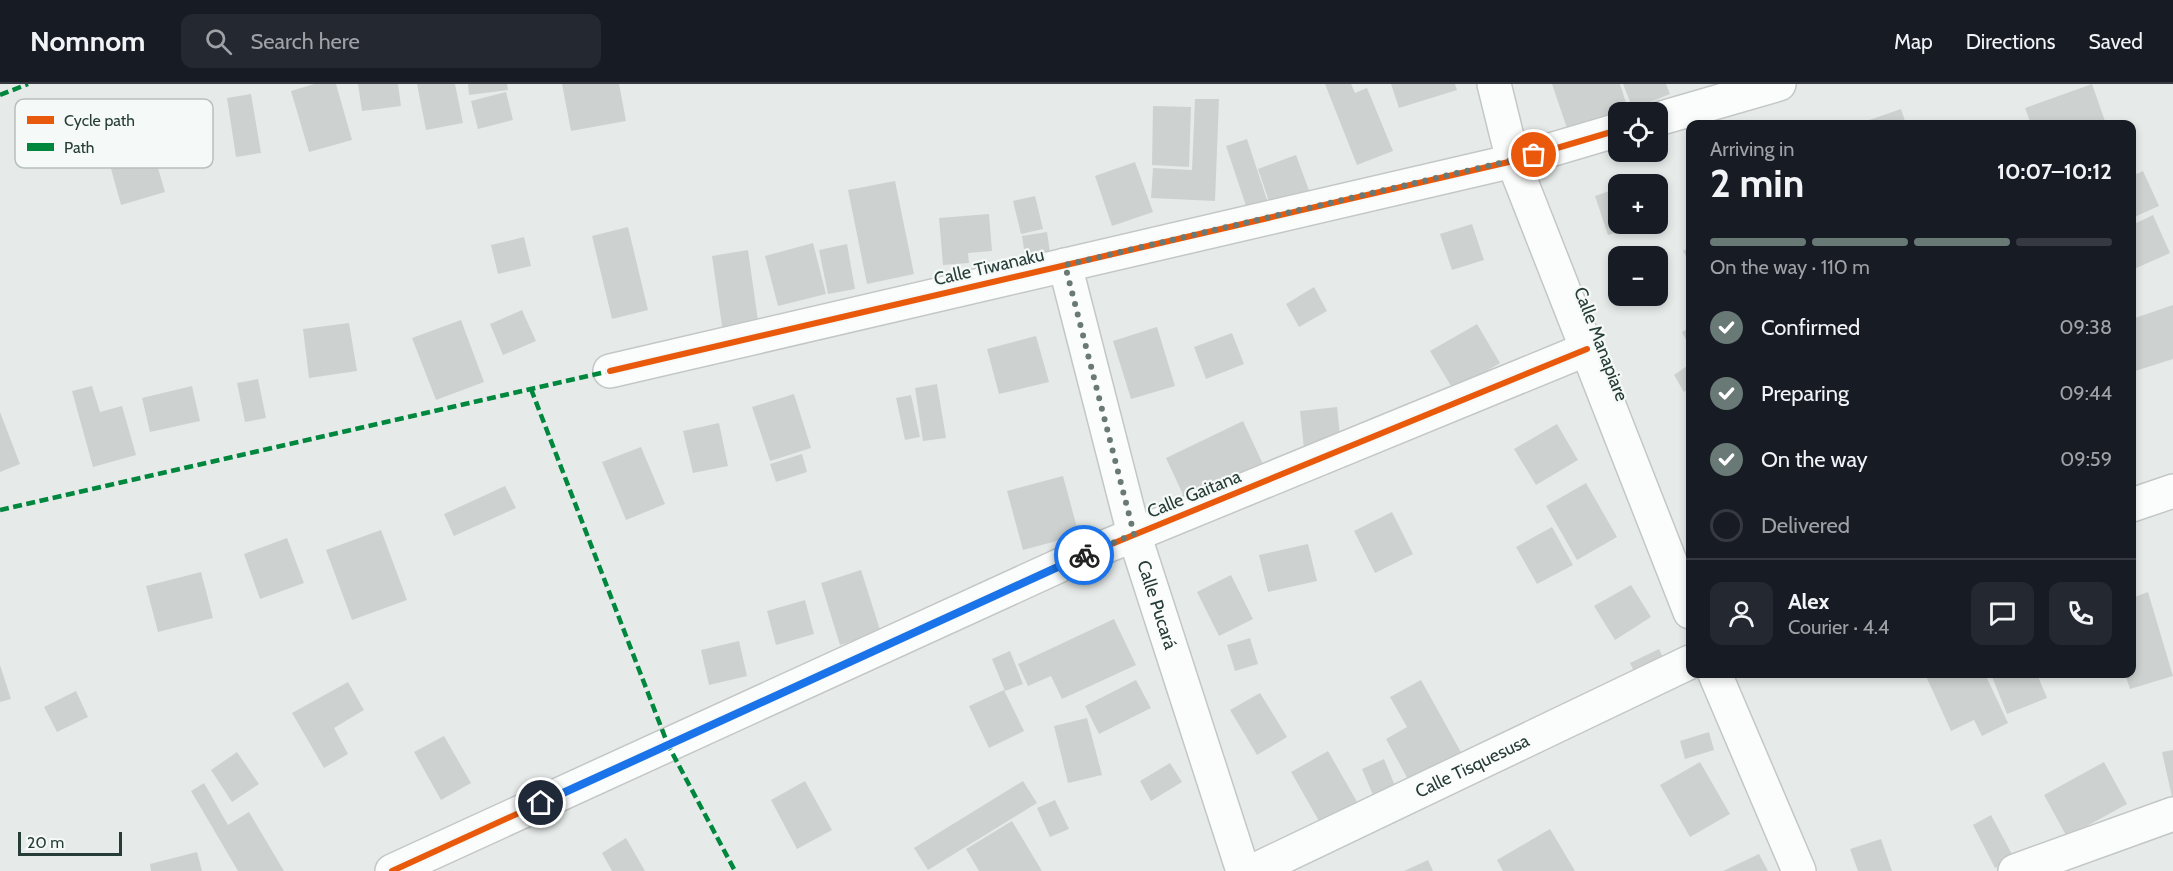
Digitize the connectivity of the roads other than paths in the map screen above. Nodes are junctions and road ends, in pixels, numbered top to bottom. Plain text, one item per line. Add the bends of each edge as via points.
1 (1494, 84) edge
2 (1779, 84) edge
3 (1668, 116) edge
4 (1608, 133) edge
5 (1513, 161) junction
6 (1065, 265) junction
7 (1587, 349) junction
8 (610, 371) dead end
9 (2173, 491) edge
10 (2136, 504) edge
11 (1134, 534) junction
12 (1686, 602) edge
13 (1686, 664) edge
14 (1717, 678) edge
15 (2173, 814) edge
16 (392, 871) edge
17 (1243, 871) edge
18 (1253, 871) edge
19 (1799, 871) edge
20 (2015, 871) edge

1 - 5 street, Calle Manapiare
2 - 3 street
4 - 5 street, Calle Tiwanaku
5 - 6 street, Calle Tiwanaku
5 - 7 street, Calle Manapiare
6 - 8 street, Calle Tiwanaku
6 - 11 street, Calle Pucará
7 - 11 street, Calle Gaitana
7 - 12 street, Calle Manapiare
9 - 10 street
11 - 16 street, Calle Gaitana
11 - 17 street, Calle Pucará
13 - 18 street, Calle Tisquesusa
14 - 19 street
15 - 20 street

